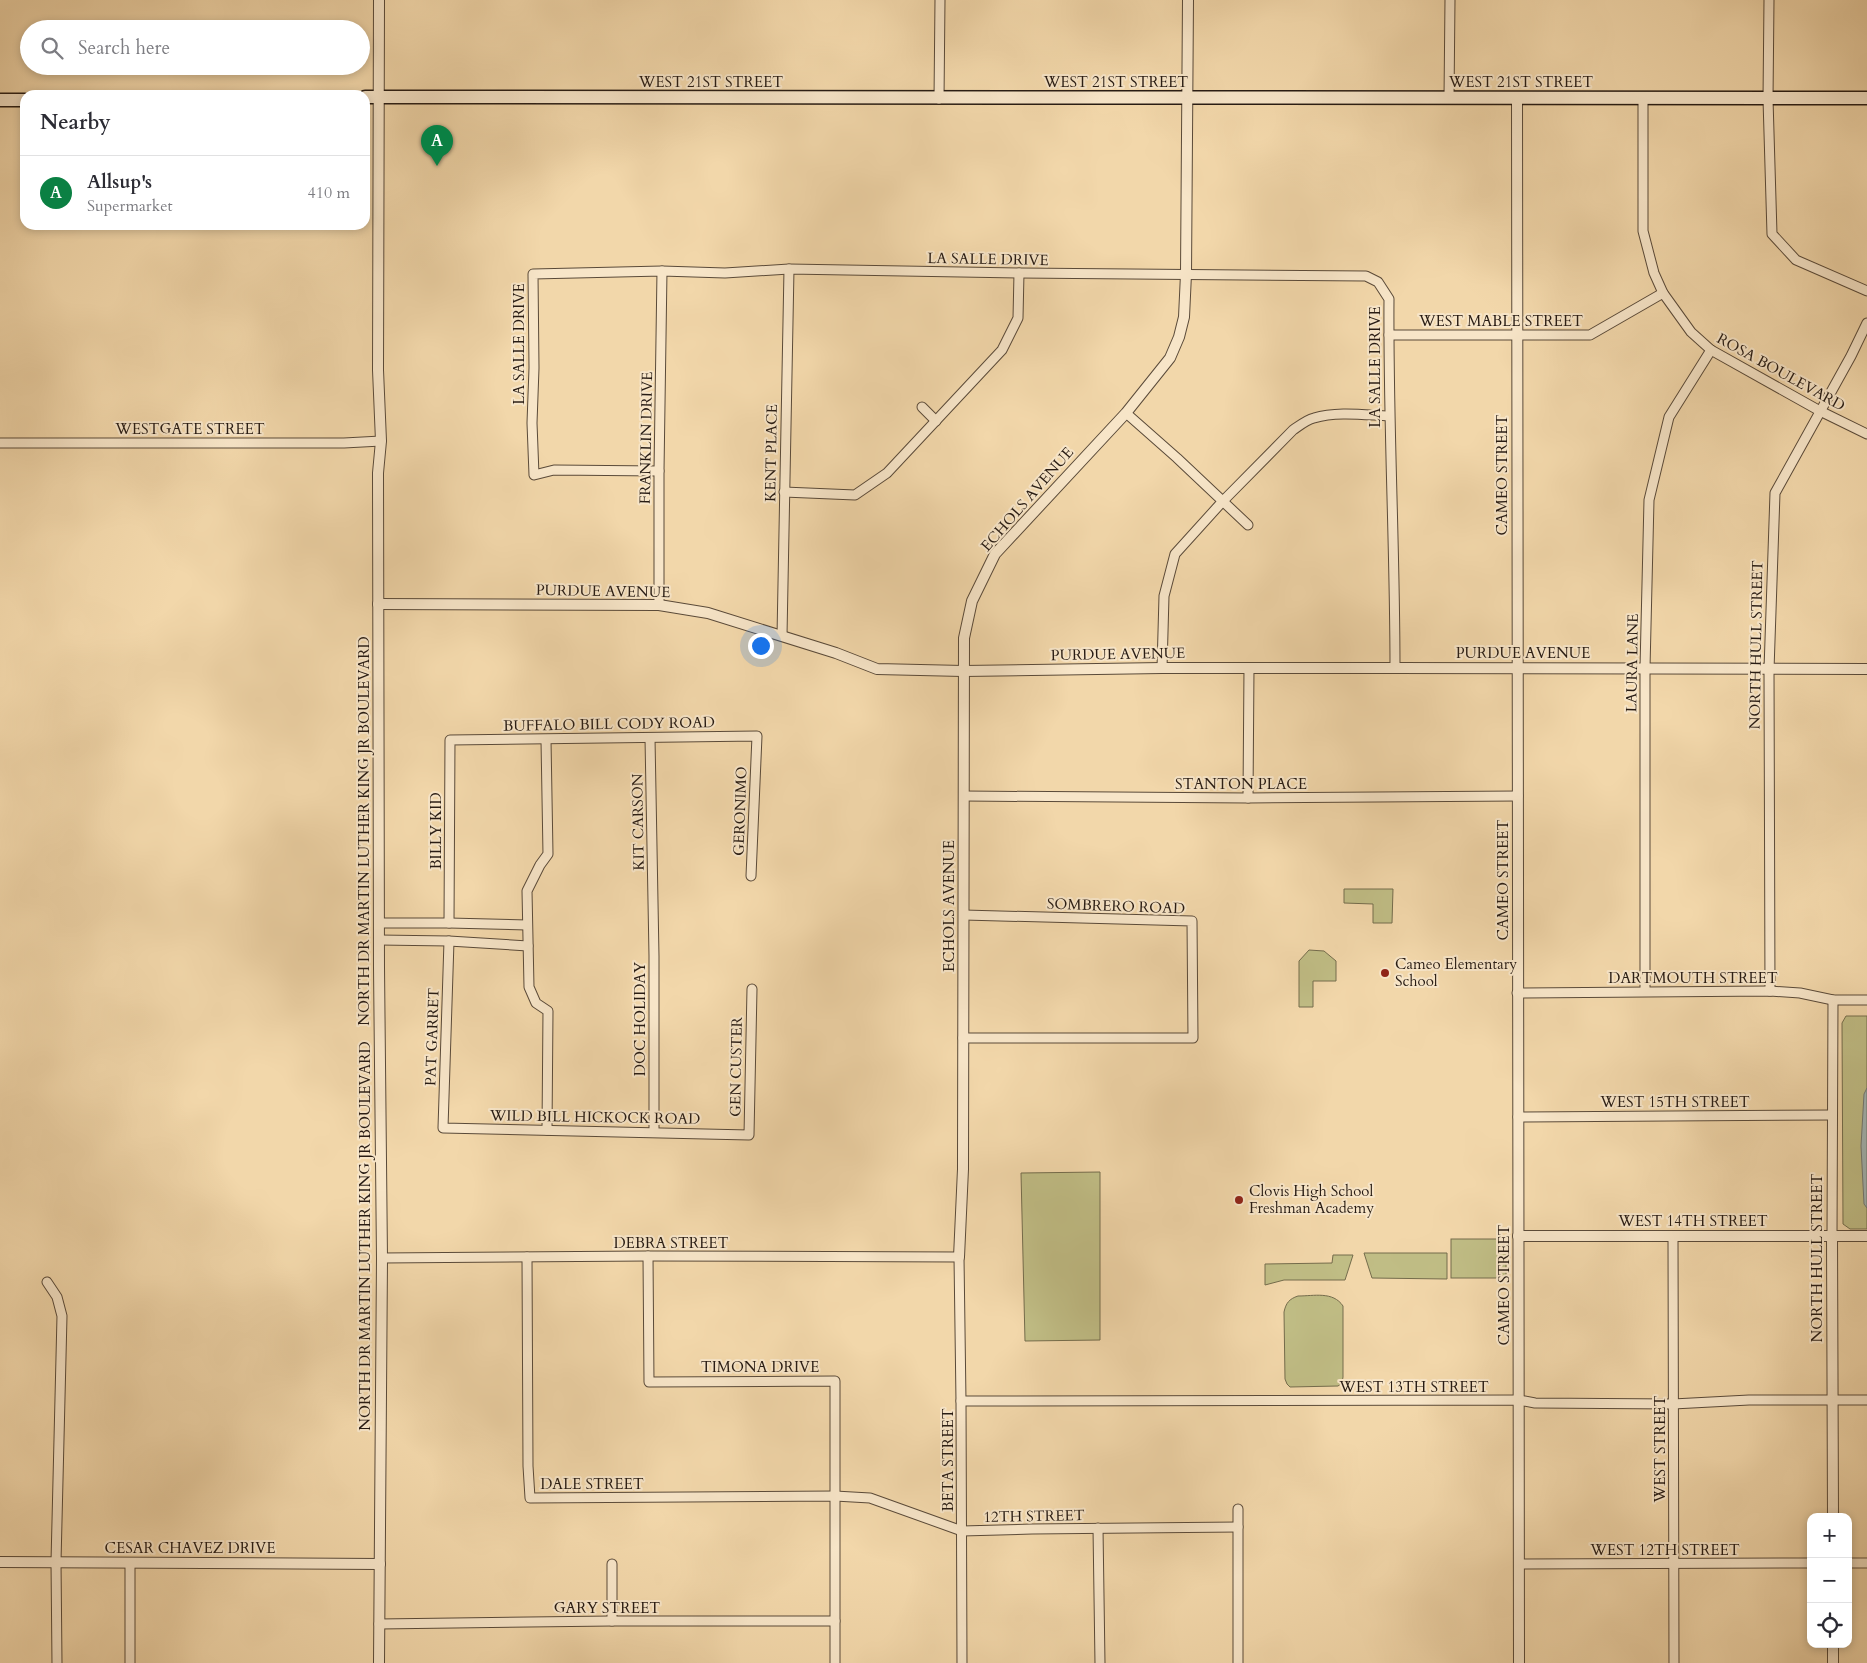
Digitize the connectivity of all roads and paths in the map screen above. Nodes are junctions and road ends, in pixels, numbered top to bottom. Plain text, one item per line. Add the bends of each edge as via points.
1 (379, 0) edge
2 (940, 0) edge
3 (1188, 0) edge
4 (1450, 0) edge
5 (1769, 0) edge
6 (370, 97) edge
7 (379, 97) junction
8 (1188, 98) junction
9 (1449, 98) junction
10 (1517, 98) junction
11 (1643, 98) junction
12 (1867, 98) edge
13 (939, 99) junction
14 (1768, 99) junction
15 (0, 100) edge
16 (20, 100) edge
17 (789, 269) junction
18 (662, 271) junction
19 (1020, 273) junction
20 (1186, 274) junction
21 (1867, 290) edge
22 (1663, 293) junction
23 (1867, 323) edge
24 (1388, 335) junction
25 (1517, 335) junction
26 (1711, 350) junction
27 (922, 407) dead end
28 (1820, 411) junction
29 (1126, 412) junction
30 (1389, 416) junction
31 (936, 421) junction
32 (1867, 434) edge
33 (381, 441) junction
34 (0, 443) edge
35 (659, 471) junction
36 (784, 492) junction
37 (1222, 502) junction
38 (1248, 526) dead end
39 (378, 604) junction
40 (659, 605) junction
41 (782, 636) junction
42 (1162, 668) junction
43 (1250, 668) junction
44 (1395, 668) junction
45 (1645, 668) junction
46 (1518, 669) junction
47 (1867, 669) edge
48 (1769, 670) junction
49 (963, 671) junction
50 (650, 738) junction
51 (450, 740) joint
52 (546, 740) junction
53 (756, 747) joint
54 (964, 796) junction
55 (1518, 796) junction
56 (1248, 798) junction
57 (751, 876) dead end
58 (653, 906) joint
59 (964, 915) junction
60 (379, 923) junction
61 (449, 923) junction
62 (527, 925) junction
63 (379, 940) junction
64 (449, 941) junction
65 (528, 946) junction
66 (752, 989) dead end
67 (1770, 991) junction
68 (1645, 992) junction
69 (1517, 993) junction
70 (1833, 1000) junction
71 (1867, 1000) edge
72 (963, 1038) junction
73 (1832, 1115) junction
74 (1518, 1117) junction
75 (450, 1128) joint
76 (547, 1130) junction
77 (654, 1132) junction
78 (738, 1134) joint
79 (1518, 1236) junction
80 (1674, 1236) junction
81 (1832, 1236) junction
82 (1867, 1236) edge
83 (648, 1256) junction
84 (527, 1257) junction
85 (959, 1257) junction
86 (382, 1258) junction
87 (47, 1282) dead end
88 (1519, 1400) junction
89 (1832, 1400) junction
90 (1867, 1400) edge
91 (962, 1401) junction
92 (1673, 1404) junction
93 (836, 1496) junction
94 (1238, 1508) dead end
95 (1832, 1513) edge
96 (1238, 1527) junction
97 (1098, 1528) junction
98 (962, 1531) junction
99 (0, 1562) edge
100 (56, 1562) junction
101 (1807, 1563) edge
102 (1852, 1563) edge
103 (1867, 1563) edge
104 (130, 1564) junction
105 (380, 1564) junction
106 (612, 1564) dead end
107 (1519, 1564) junction
108 (1674, 1564) junction
109 (612, 1621) junction
110 (835, 1621) junction
111 (379, 1624) junction
112 (1833, 1648) edge
113 (56, 1663) edge
114 (130, 1663) edge
115 (379, 1663) edge
116 (835, 1663) edge
117 (962, 1663) edge
118 (1100, 1663) edge
119 (1238, 1663) edge
120 (1519, 1663) edge
121 (1674, 1663) edge
122 (1833, 1663) edge

1 - 7 street, NORTH DR MARTIN LUTHER KING JR BOULEVARD
2 - 13 street
3 - 8 street, ECHOLS AVENUE
4 - 9 street
5 - 14 street
6 - 7 main road, WEST 21ST STREET
7 - 13 main road, WEST 21ST STREET
7 - 33 street, NORTH DR MARTIN LUTHER KING JR BOULEVARD via 378,370
8 - 9 main road, WEST 21ST STREET
8 - 13 main road, WEST 21ST STREET
8 - 20 street, ECHOLS AVENUE
9 - 10 main road, WEST 21ST STREET
10 - 11 main road, WEST 21ST STREET
10 - 25 street, CAMEO STREET
11 - 14 main road, WEST 21ST STREET
11 - 22 street, ROSA BOULEVARD via 1643,231
12 - 14 main road, WEST 21ST STREET
14 - 21 street via 1772,234 1796,260
15 - 16 main road
17 - 18 street, LA SALLE DRIVE via 725,273
17 - 19 street, LA SALLE DRIVE
17 - 36 street, KENT PLACE
18 - 35 street, FRANKLIN DRIVE
18 - 35 street, LA SALLE DRIVE via 533,274 534,475 554,470
19 - 20 street, LA SALLE DRIVE
19 - 31 street via 1018,318 1002,350
20 - 24 street, LA SALLE DRIVE via 1366,276 1378,282 1389,299
20 - 29 street, ECHOLS AVENUE via 1184,317 1170,358
22 - 25 street, WEST MABLE STREET via 1590,334
22 - 26 street, ROSA BOULEVARD via 1692,332
23 - 28 street, NORTH HULL STREET
24 - 25 street, WEST MABLE STREET
24 - 30 street, LA SALLE DRIVE
25 - 46 street, CAMEO STREET
26 - 28 street, ROSA BOULEVARD
26 - 45 street, LAURA LANE via 1669,417 1649,500
27 - 31 street
28 - 32 street, ROSA BOULEVARD
28 - 48 street, NORTH HULL STREET via 1775,493
29 - 37 street
29 - 49 street, ECHOLS AVENUE via 995,554 972,601 964,638
30 - 37 street via 1313,418 1293,430
30 - 44 street, LA SALLE DRIVE
31 - 36 street via 887,473 855,494
33 - 34 street, WESTGATE STREET
33 - 39 street, NORTH DR MARTIN LUTHER KING JR BOULEVARD
35 - 40 street, FRANKLIN DRIVE
36 - 41 street, KENT PLACE
37 - 38 street
37 - 42 street via 1175,554 1164,596
39 - 40 street, PURDUE AVENUE
39 - 60 street, NORTH DR MARTIN LUTHER KING JR BOULEVARD
40 - 41 street, PURDUE AVENUE via 708,613
41 - 49 street, PURDUE AVENUE via 877,669
42 - 43 street, PURDUE AVENUE
42 - 49 street, PURDUE AVENUE
43 - 44 street, PURDUE AVENUE
43 - 56 street
44 - 46 street, PURDUE AVENUE
45 - 46 street, PURDUE AVENUE
45 - 48 street, PURDUE AVENUE
45 - 68 street, LAURA LANE
46 - 55 street, CAMEO STREET
47 - 48 street, PURDUE AVENUE
48 - 67 street, NORTH HULL STREET
49 - 54 street, ECHOLS AVENUE
50 - 52 street, BUFFALO BILL CODY ROAD
50 - 53 street, BUFFALO BILL CODY ROAD via 757,736
50 - 58 street, KIT CARSON
51 - 52 street, BUFFALO BILL CODY ROAD
51 - 61 street, BILLY KID
52 - 62 street via 548,854 527,891
53 - 57 street, GERONIMO
54 - 56 street, STANTON PLACE
54 - 59 street, ECHOLS AVENUE
55 - 56 street, STANTON PLACE
55 - 69 street, CAMEO STREET
58 - 77 street, DOC HOLIDAY
59 - 72 street, ECHOLS AVENUE
59 - 72 street, SOMBRERO ROAD via 1192,921 1193,1038
60 - 61 street
60 - 63 street, NORTH DR MARTIN LUTHER KING JR BOULEVARD
61 - 62 street
62 - 65 street
63 - 64 street
63 - 86 street, NORTH DR MARTIN LUTHER KING JR BOULEVARD
64 - 65 street
64 - 75 street, PAT GARRET via 444,1128
65 - 76 street via 529,987 536,1003 548,1011
66 - 78 street, GEN CUSTER via 749,1135
67 - 68 street, DARTMOUTH STREET
67 - 70 street, DARTMOUTH STREET
68 - 69 street, DARTMOUTH STREET
69 - 74 street, CAMEO STREET
70 - 71 street, DARTMOUTH STREET
70 - 73 street, NORTH HULL STREET
72 - 85 street, ECHOLS AVENUE
73 - 74 street, WEST 15TH STREET
73 - 81 street, NORTH HULL STREET
74 - 79 street, CAMEO STREET
75 - 76 street, WILD BILL HICKOCK ROAD
76 - 77 street, WILD BILL HICKOCK ROAD
77 - 78 street, WILD BILL HICKOCK ROAD
79 - 80 street, WEST 14TH STREET
79 - 88 street, CAMEO STREET
80 - 81 street, WEST 14TH STREET
80 - 92 street, WEST STREET
81 - 82 street, WEST 14TH STREET
81 - 89 street, NORTH HULL STREET
83 - 84 street, DEBRA STREET
83 - 85 street, DEBRA STREET
83 - 93 street, TIMONA DRIVE via 649,1382 835,1381
84 - 86 street, DEBRA STREET
84 - 93 street, DALE STREET via 530,1498
85 - 91 street, BETA STREET
86 - 105 street, NORTH DR MARTIN LUTHER KING JR BOULEVARD
87 - 100 street via 57,1297 62,1316
88 - 91 street, WEST 13TH STREET
88 - 92 street, WEST 13TH STREET via 1535,1403
88 - 107 street, CAMEO STREET
89 - 90 street, WEST 13TH STREET
89 - 92 street, WEST 13TH STREET
89 - 95 street, NORTH HULL STREET
91 - 98 street, BETA STREET
92 - 108 street, WEST STREET
93 - 98 street, 12TH STREET via 870,1498
93 - 110 street, TIMONA DRIVE
94 - 96 street
96 - 97 street, 12TH STREET
96 - 119 street
97 - 98 street, 12TH STREET
97 - 118 street
98 - 117 street, BETA STREET
99 - 100 street, CESAR CHAVEZ DRIVE
100 - 104 street, CESAR CHAVEZ DRIVE
100 - 113 street
101 - 108 street, WEST 12TH STREET
102 - 103 street
104 - 105 street, CESAR CHAVEZ DRIVE
104 - 114 street
105 - 111 street, NORTH DR MARTIN LUTHER KING JR BOULEVARD
106 - 109 street
107 - 108 street, WEST 12TH STREET
107 - 120 street, CAMEO STREET
108 - 121 street, WEST STREET
109 - 110 street, GARY STREET
109 - 111 street, GARY STREET
110 - 116 street, TIMONA DRIVE
111 - 115 street, NORTH DR MARTIN LUTHER KING JR BOULEVARD
112 - 122 street

